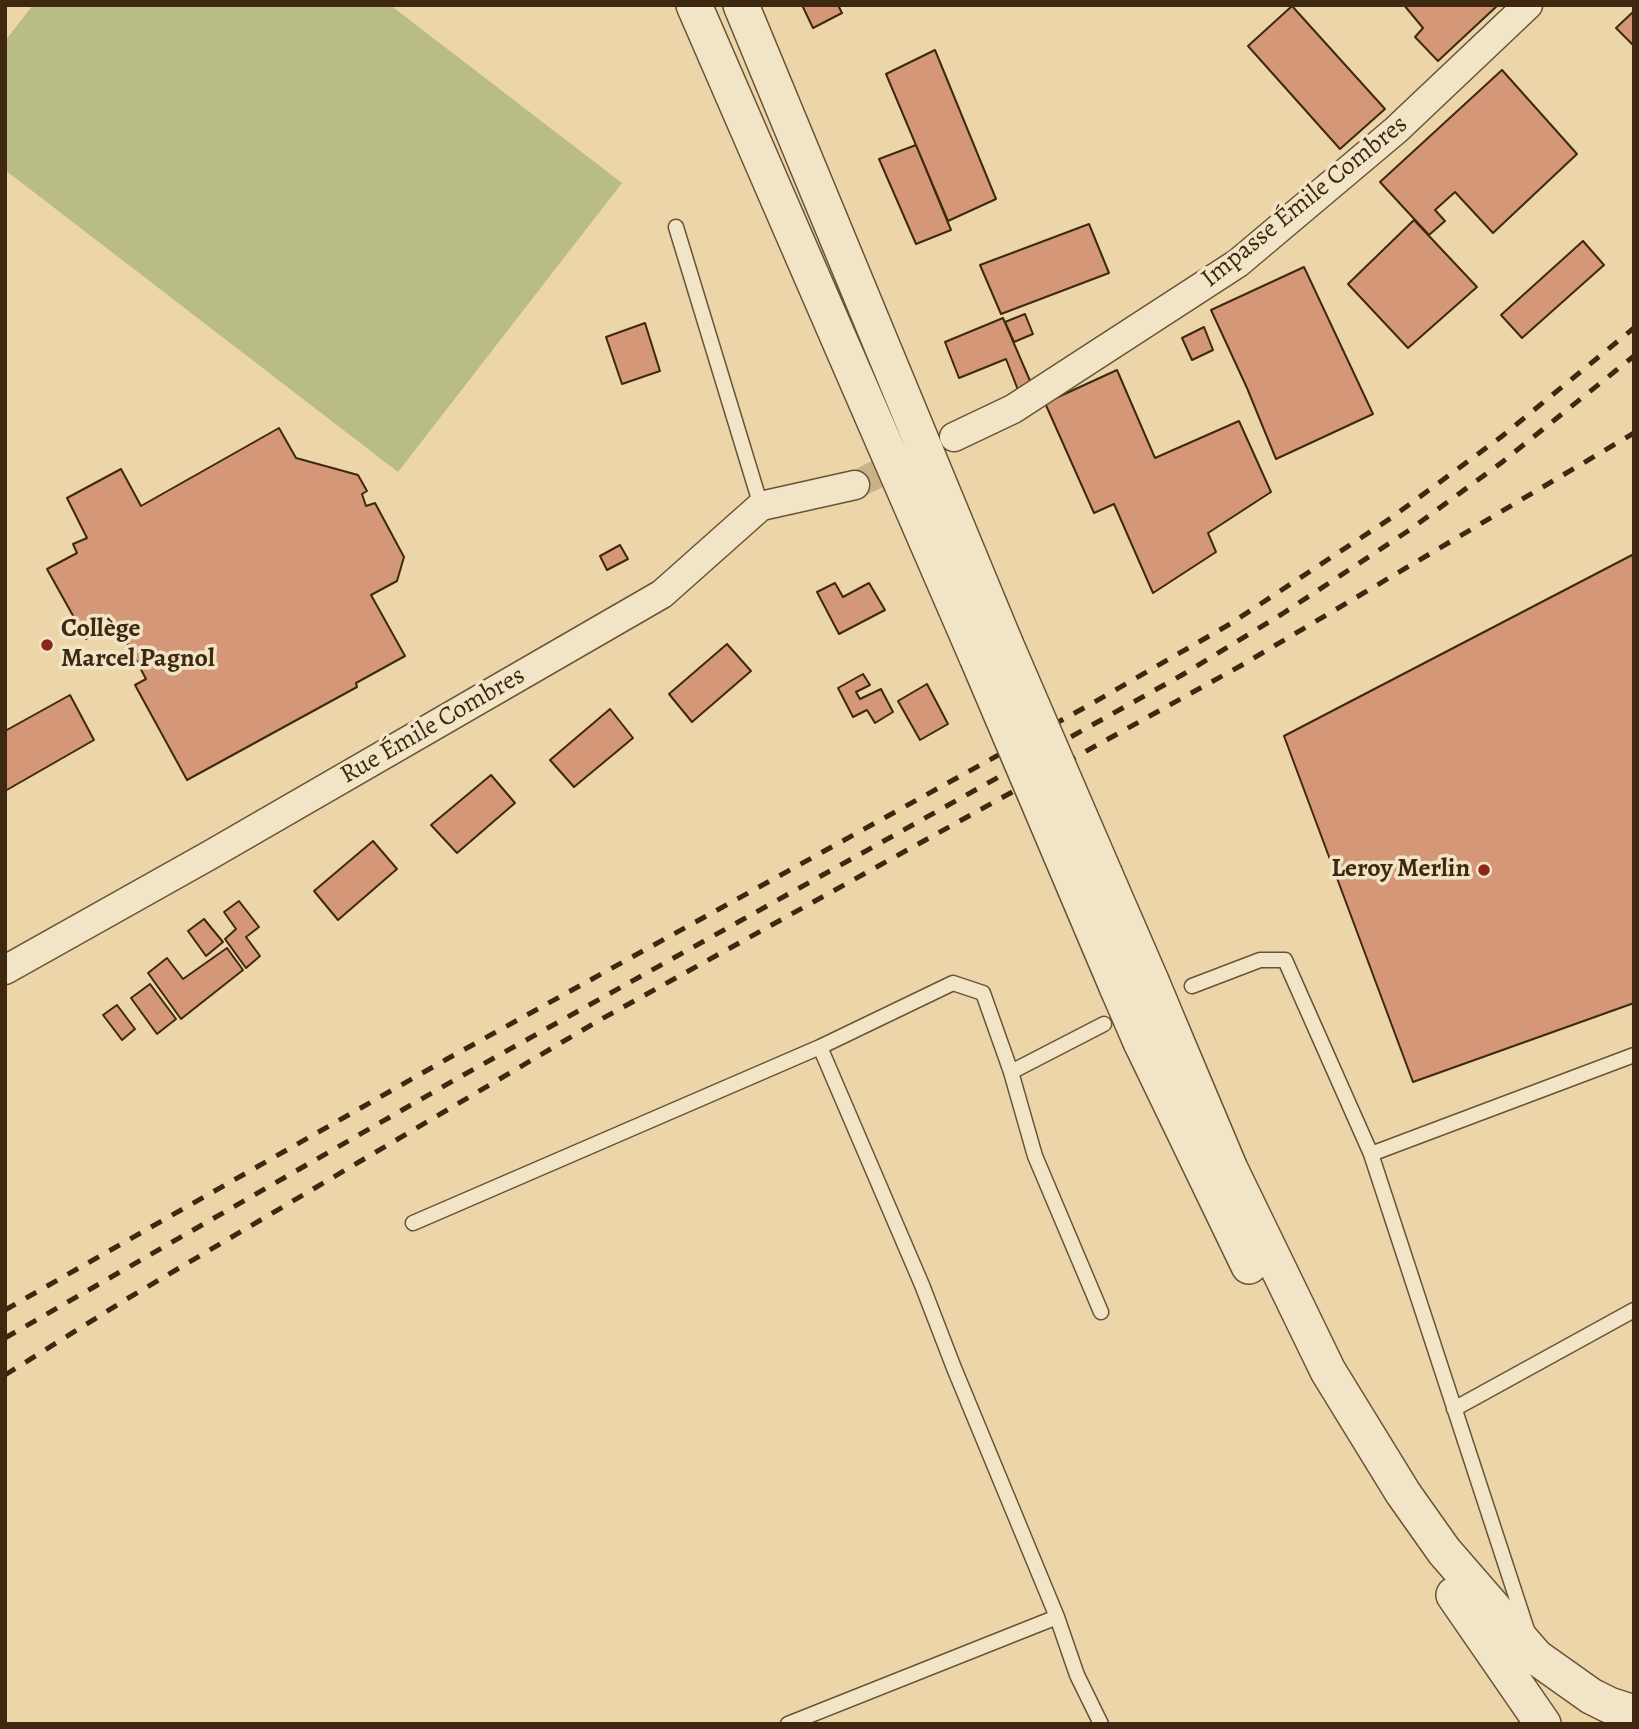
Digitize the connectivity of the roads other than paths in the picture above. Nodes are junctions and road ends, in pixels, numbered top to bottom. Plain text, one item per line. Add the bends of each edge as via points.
1 (694, 5) edge
2 (741, 5) edge
3 (1528, 5) edge
4 (676, 227) dead end
5 (954, 437) dead end
6 (855, 485) tunnel mouth
7 (761, 506) junction
8 (991, 650) junction
9 (7, 964) edge
10 (1192, 986) dead end
11 (1104, 1024) dead end
12 (1156, 1036) junction
13 (820, 1047) junction
14 (1634, 1055) edge
15 (1011, 1072) junction
16 (1371, 1154) junction
17 (412, 1223) dead end
18 (1634, 1310) edge
19 (1101, 1312) dead end
20 (1454, 1409) junction
21 (1057, 1617) junction
22 (1536, 1657) junction
23 (1634, 1713) edge
24 (788, 1724) edge
25 (1101, 1724) edge
26 (1543, 1724) edge

1 - 8 street
2 - 8 street
3 - 5 street, Impasse Émile Combres via 1396,130 1238,263 1013,408
4 - 7 lane
6 - 7 street, Rue Émile Combres
7 - 9 street, Rue Émile Combres via 662,594 210,855
8 - 12 street, bridge
10 - 16 lane via 1260,960 1285,960
11 - 15 lane
12 - 22 street via 1334,1382 1444,1551
12 - 26 street via 1244,1258 1310,1381 1386,1505
13 - 15 lane via 953,983 983,993
13 - 17 lane
13 - 21 lane
14 - 16 lane
15 - 19 lane via 1035,1156
16 - 20 lane
18 - 20 lane
20 - 22 lane
21 - 24 lane
21 - 25 lane via 1077,1675
22 - 23 street via 1591,1696

